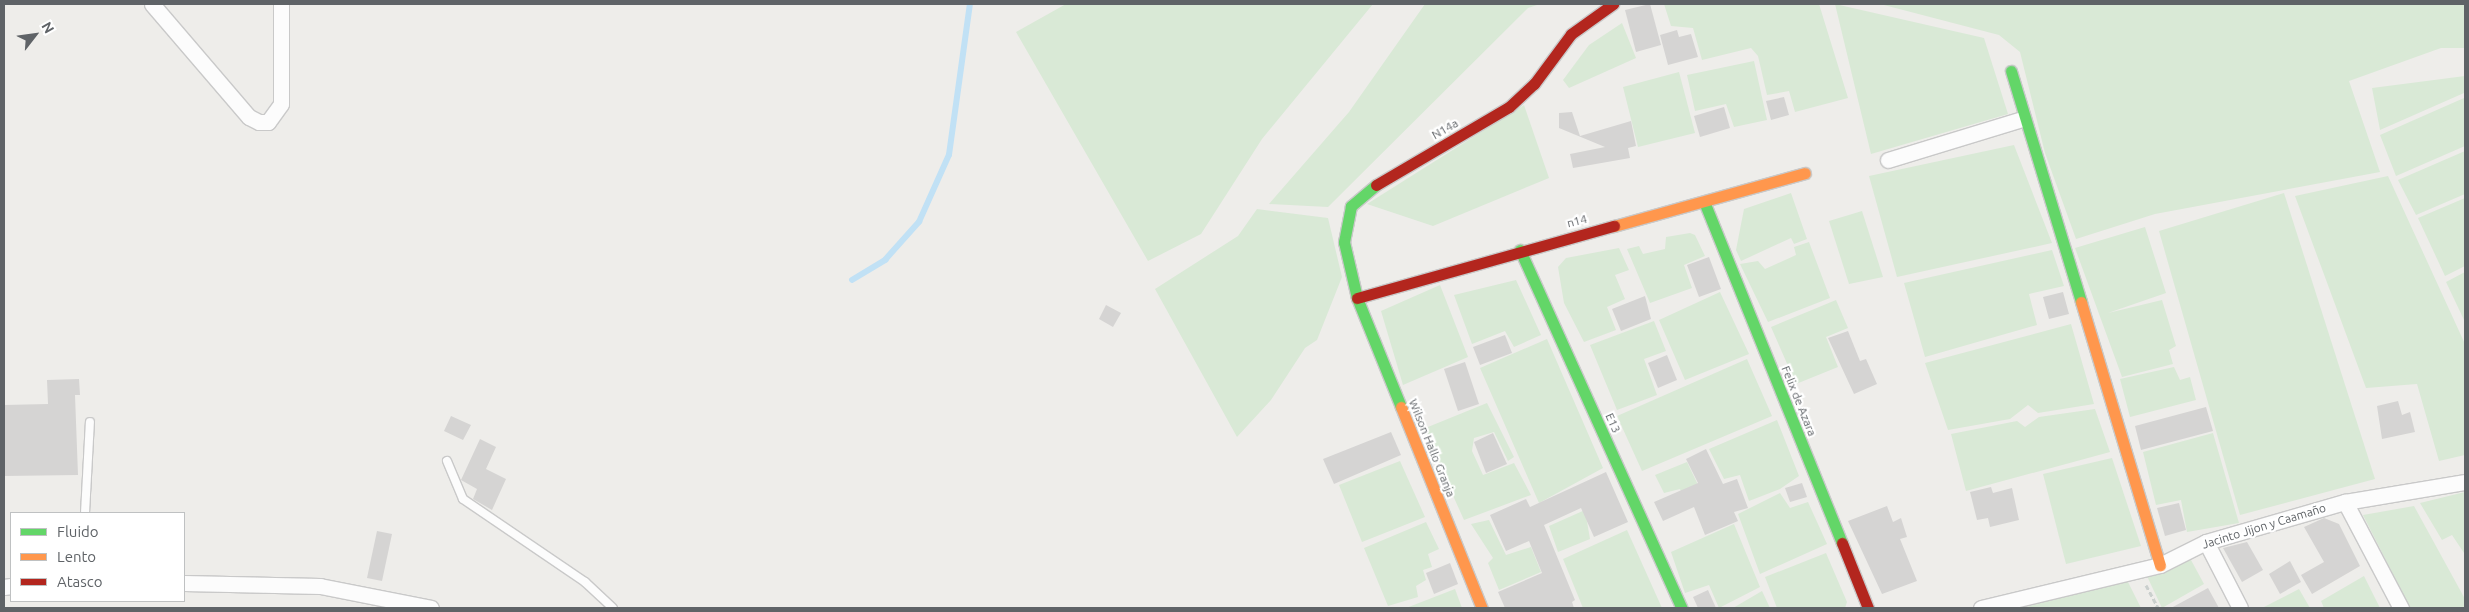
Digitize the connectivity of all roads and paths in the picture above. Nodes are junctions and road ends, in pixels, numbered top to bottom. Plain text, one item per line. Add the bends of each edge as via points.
1 (152, 4) edge
2 (281, 4) edge
3 (1613, 4) edge
4 (2011, 71) dead end
5 (2022, 119) junction
6 (1888, 160) dead end
7 (1805, 173) dead end
8 (1705, 204) junction
9 (1520, 250) junction
10 (1357, 298) junction
11 (90, 422) dead end
12 (447, 461) dead end
13 (2465, 482) edge
14 (2345, 502) junction
15 (85, 512) edge
16 (2206, 542) junction
17 (2160, 565) junction
18 (2139, 570) junction
19 (185, 583) edge
20 (431, 608) edge
21 (613, 608) edge
22 (1482, 608) edge
23 (1682, 608) edge
24 (1868, 608) edge
25 (1981, 608) edge
26 (2158, 608) edge
27 (2240, 608) edge
28 (2400, 608) edge

1 - 2 street via 249,117 259,122 268,122 282,104
3 - 10 street, N14a via 1571,34 1534,84 1510,106 1377,184 1351,206 1344,242
4 - 5 street
5 - 6 street
5 - 17 street via 2097,345
7 - 8 street, n14
8 - 9 street, n14
8 - 24 street, Felix de Azara
9 - 10 street, n14
9 - 23 street, E13
10 - 22 street, Wilson Hallo Granja
11 - 15 lane
12 - 21 lane via 464,499 585,582
13 - 14 street, Jacinto Jijon y Caamaño
14 - 16 street, Jacinto Jijon y Caamaño
14 - 28 street
16 - 17 street, Jacinto Jijon y Caamaño
16 - 27 street
17 - 18 street, Jacinto Jijon y Caamaño
18 - 25 street, Jacinto Jijon y Caamaño
18 - 26 path
19 - 20 street via 320,586

